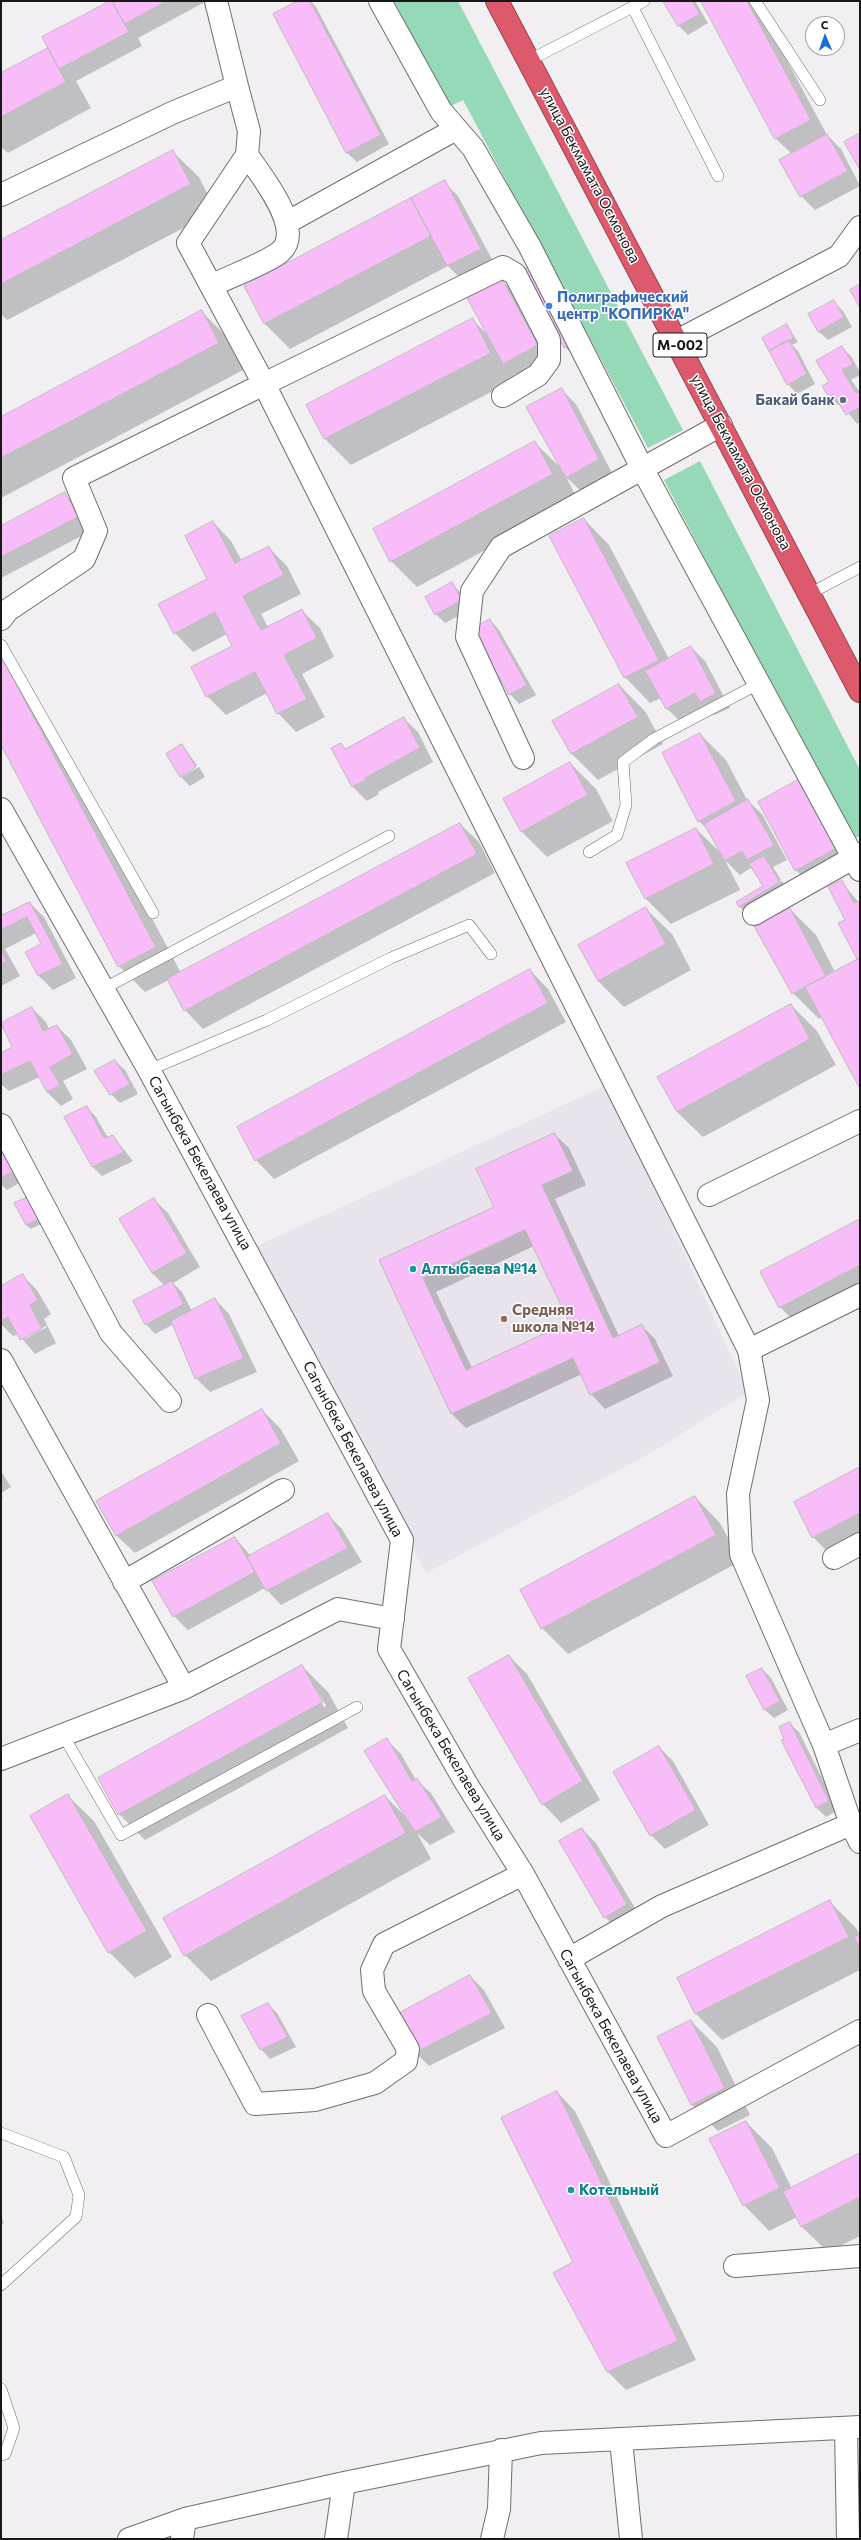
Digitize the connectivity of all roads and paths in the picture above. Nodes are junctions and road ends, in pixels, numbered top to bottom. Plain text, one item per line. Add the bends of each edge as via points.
1 (216, 1) edge
2 (380, 1) edge
3 (497, 1) edge
4 (644, 1) edge
5 (755, 1) edge
6 (633, 8) junction
7 (530, 60) junction
8 (237, 86) junction
9 (820, 100) dead end
10 (456, 129) junction
11 (247, 154) junction
12 (718, 176) dead end
13 (1, 195) edge
14 (288, 222) junction
15 (860, 227) edge
16 (850, 256) edge
17 (211, 286) junction
18 (677, 341) junction
19 (264, 384) junction
20 (503, 396) dead end
21 (721, 425) junction
22 (642, 468) junction
23 (860, 567) edge
24 (809, 594) junction
25 (1, 619) edge
26 (1, 645) edge
27 (760, 683) junction
28 (860, 691) edge
29 (523, 758) dead end
30 (1, 809) edge
31 (389, 836) dead end
32 (589, 852) dead end
33 (858, 860) edge
34 (153, 913) dead end
35 (754, 914) dead end
36 (491, 954) dead end
37 (103, 989) junction
38 (149, 1070) junction
39 (860, 1121) edge
40 (1, 1125) edge
41 (709, 1195) dead end
42 (860, 1295) edge
43 (748, 1350) junction
44 (1, 1360) edge
45 (170, 1401) dead end
46 (283, 1490) dead end
47 (860, 1544) edge
48 (834, 1558) dead end
49 (124, 1582) junction
50 (393, 1619) junction
51 (184, 1688) junction
52 (357, 1707) dead end
53 (860, 1730) edge
54 (63, 1735) junction
55 (824, 1745) junction
56 (2, 1756) edge
57 (855, 1833) edge
58 (523, 1874) junction
59 (569, 1959) junction
60 (208, 2015) dead end
61 (860, 2031) edge
62 (1, 2133) edge
63 (860, 2256) edge
64 (735, 2266) dead end
65 (1, 2286) edge
66 (1, 2389) edge
67 (853, 2427) edge
68 (621, 2440) junction
69 (501, 2450) junction
70 (1, 2455) edge
71 (344, 2483) junction
72 (184, 2529) edge
73 (129, 2539) edge
74 (336, 2539) edge
75 (492, 2539) edge
76 (631, 2539) edge
77 (848, 2539) edge

1 - 8 street
2 - 10 street via 422,80 441,111
3 - 7 highway, улица Бекмамата Осмонова / M-002
4 - 6 lane
5 - 9 lane
6 - 7 lane
6 - 12 lane
7 - 18 highway, улица Бекмамата Осмонова / M-002
8 - 11 street via 249,131
8 - 13 street via 172,113
10 - 14 street
10 - 22 street via 473,148 530,247
11 - 14 street via 277,199
11 - 17 street via 188,243
14 - 17 street via 286,239 280,251
15 - 16 street
16 - 18 street
17 - 19 street
18 - 21 highway, улица Бекмамата Осмонова / M-002
19 - 20 street via 503,268 514,274 549,340 548,360 538,375
19 - 25 street via 74,478 96,531 84,559 8,610
19 - 43 street
21 - 22 street
21 - 24 highway, улица Бекмамата Осмонова / M-002
22 - 27 street
22 - 29 street via 501,548 472,591 467,637
23 - 24 lane
24 - 28 highway, улица Бекмамата Осмонова / M-002
26 - 34 lane
27 - 32 lane via 654,739 623,762 626,805 618,835
27 - 33 street
30 - 37 street, Сагынбека Бекелаева улица
31 - 37 lane
33 - 35 street
36 - 38 lane via 469,925 392,958 267,1020
37 - 38 street, Сагынбека Бекелаева улица
38 - 50 street, Сагынбека Бекелаева улица via 402,1540
39 - 41 street
40 - 45 street via 111,1333
42 - 43 street
43 - 55 street via 758,1400 738,1494 740,1554
44 - 49 street
46 - 49 street
47 - 48 street
49 - 51 street
50 - 51 street via 338,1609
50 - 58 street, Сагынбека Бекелаева улица via 389,1649 466,1783
51 - 54 street
52 - 54 lane via 121,1836
53 - 55 street
54 - 56 street
55 - 57 street
57 - 59 street via 662,1906
58 - 59 street, Сагынбека Бекелаева улица
58 - 60 street via 384,1944 372,1970 374,1991 408,2049 406,2061 375,2083 315,2100 255,2104
59 - 61 street, Сагынбека Бекелаева улица via 666,2136
62 - 65 lane via 64,2157 79,2195 76,2217
63 - 64 street
66 - 70 lane via 14,2428 5,2454
67 - 68 street
67 - 77 street
68 - 69 street via 541,2444
68 - 76 street
69 - 71 street
69 - 75 street via 499,2509
71 - 72 street
71 - 74 street
72 - 73 street

